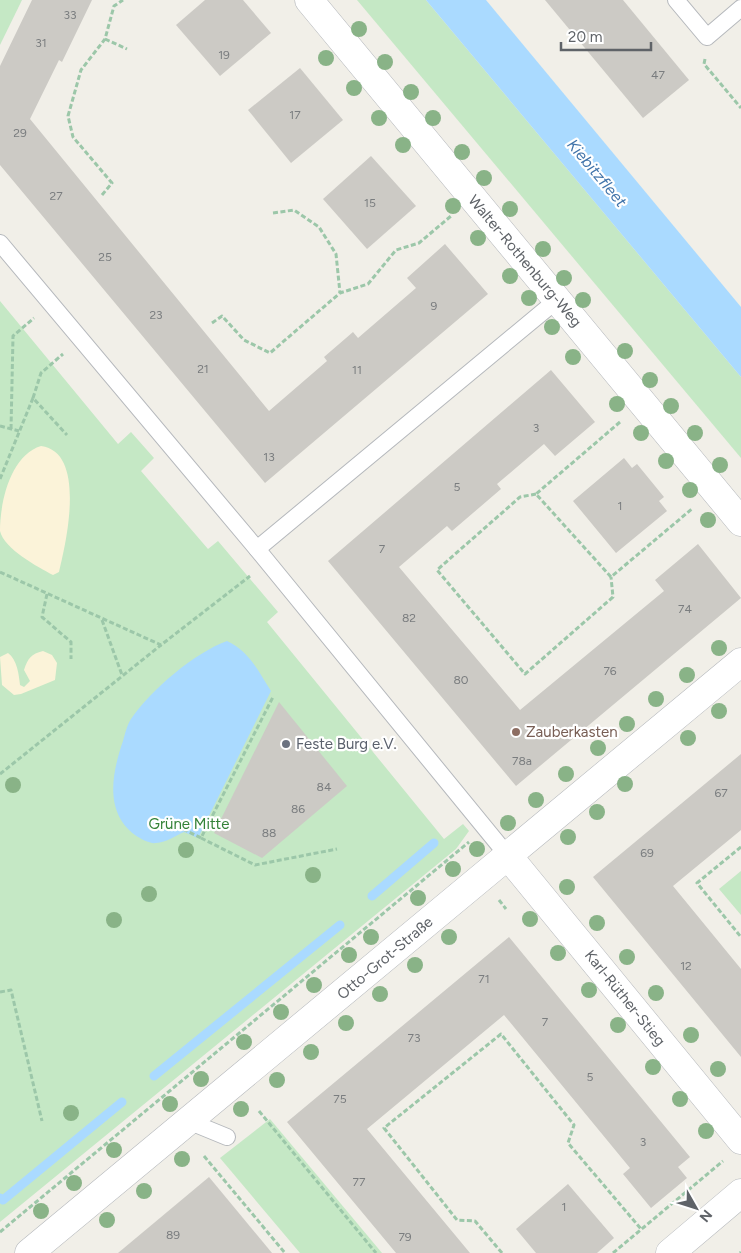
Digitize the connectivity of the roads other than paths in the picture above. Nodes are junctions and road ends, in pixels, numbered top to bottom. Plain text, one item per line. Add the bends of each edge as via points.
1 (308, 0) edge
2 (676, 0) edge
3 (741, 8) edge
4 (0, 243) edge
5 (557, 300) junction
6 (741, 522) edge
7 (257, 548) junction
8 (741, 662) edge
9 (508, 856) junction
10 (188, 1121) junction
11 (227, 1137) dead end
12 (733, 1149) edge
13 (741, 1193) edge
14 (29, 1253) edge
15 (670, 1253) edge

1 - 5 street, Walter-Rothenburg-Weg
2 - 3 lane via 707,37
4 - 7 lane
5 - 6 street, Walter-Rothenburg-Weg
5 - 7 lane
7 - 9 lane
8 - 9 street, Otto-Grot-Straße
9 - 10 street, Otto-Grot-Straße
9 - 12 street, Karl-Rüther-Stieg
10 - 11 lane
10 - 14 street, Otto-Grot-Straße
13 - 15 street

